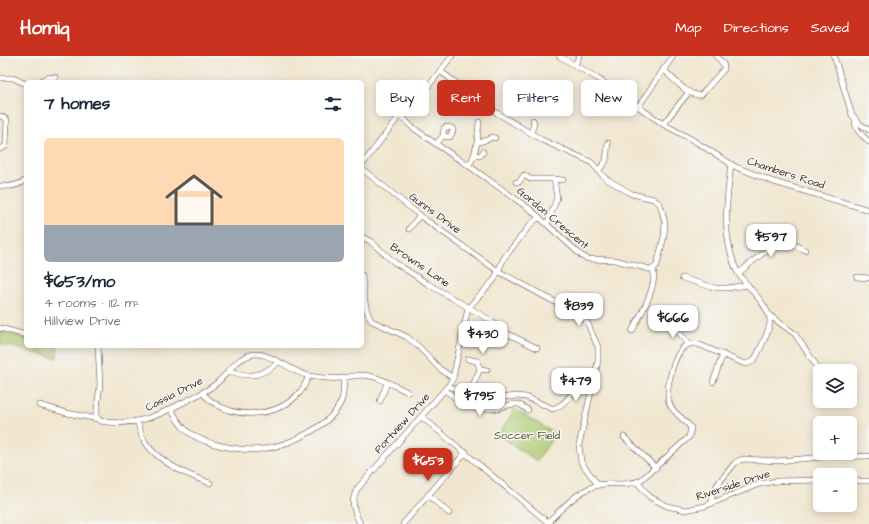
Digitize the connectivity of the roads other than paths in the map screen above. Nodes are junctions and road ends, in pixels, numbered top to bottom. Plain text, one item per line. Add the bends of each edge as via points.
1 (452, 56) edge
2 (559, 56) edge
3 (579, 56) edge
4 (673, 56) edge
5 (716, 56) edge
6 (834, 56) edge
7 (575, 64) junction
8 (664, 69) junction
9 (440, 71) junction
10 (55, 77) dead end
11 (0, 78) edge
12 (42, 80) edge
13 (24, 83) edge
14 (429, 85) edge
15 (688, 92) junction
16 (638, 107) junction
17 (0, 116) edge
18 (399, 116) edge
19 (401, 116) edge
20 (855, 119) junction
21 (533, 120) dead end
22 (479, 122) dead end
23 (663, 124) junction
24 (869, 130) edge
25 (532, 133) junction
26 (443, 136) dead end
27 (496, 138) dead end
28 (869, 142) edge
29 (477, 143) junction
30 (608, 143) dead end
31 (436, 144) junction
32 (0, 149) edge
33 (484, 152) dead end
34 (474, 155) junction
35 (364, 162) edge
36 (731, 164) junction
37 (468, 165) junction
38 (599, 170) junction
39 (364, 171) edge
40 (554, 179) junction
41 (563, 180) dead end
42 (24, 182) edge
43 (516, 182) dead end
44 (0, 186) edge
45 (869, 210) edge
46 (420, 215) junction
47 (539, 217) junction
48 (547, 224) junction
49 (410, 229) dead end
50 (364, 238) edge
51 (805, 250) dead end
52 (653, 268) junction
53 (498, 271) junction
54 (738, 273) junction
55 (857, 277) dead end
56 (682, 278) dead end
57 (869, 278) edge
58 (748, 285) junction
59 (364, 290) edge
60 (468, 308) junction
61 (769, 314) junction
62 (674, 325) dead end
63 (0, 328) edge
64 (632, 331) dead end
65 (24, 334) edge
66 (689, 344) junction
67 (98, 348) edge
68 (536, 348) dead end
69 (723, 354) junction
70 (468, 359) dead end
71 (279, 362) junction
72 (815, 364) edge
73 (480, 369) junction
74 (487, 370) dead end
75 (229, 371) junction
76 (309, 376) junction
77 (344, 378) junction
78 (453, 378) junction
79 (713, 382) dead end
80 (387, 383) junction
81 (447, 388) junction
82 (574, 388) dead end
83 (408, 392) dead end
84 (470, 392) junction
85 (202, 393) junction
86 (497, 398) junction
87 (380, 401) dead end
88 (39, 405) dead end
89 (170, 409) junction
90 (498, 409) junction
91 (528, 410) dead end
92 (422, 416) junction
93 (98, 419) junction
94 (137, 421) junction
95 (624, 437) dead end
96 (466, 452) junction
97 (869, 456) edge
98 (656, 468) junction
99 (813, 480) edge
100 (857, 481) edge
101 (869, 481) edge
102 (637, 482) junction
103 (210, 483) dead end
104 (598, 485) junction
105 (428, 495) junction
106 (712, 503) junction
107 (449, 513) dead end
108 (550, 523) edge
109 (360, 524) edge
110 (403, 524) edge

1 - 9 street
2 - 7 street, Chambers Road
3 - 7 street
4 - 8 street
5 - 15 street via 722,61 724,69 701,95 696,96
6 - 20 street
7 - 16 street, Chambers Road
8 - 15 street
8 - 16 street
9 - 14 street
9 - 25 street via 497,113
10 - 12 street
11 - 13 street via 13,78
15 - 23 street
16 - 23 street, Chambers Road
17 - 32 street via 7,120 6,145
18 - 35 street
19 - 31 street, Gordon Crescent
20 - 24 street
20 - 28 street via 855,127
21 - 25 street
22 - 29 street
23 - 36 street, Chambers Road
25 - 38 street via 591,162
26 - 31 street
27 - 29 street
29 - 34 street
30 - 38 street via 606,161
31 - 37 street, Gordon Crescent
33 - 34 street via 480,156
34 - 37 street
36 - 45 street, Chambers Road via 774,182
36 - 54 street via 727,225 730,248
37 - 47 street, Gordon Crescent
38 - 52 street via 605,178 632,194 654,199 660,204 665,223 664,236 657,265
39 - 46 street, Gunns Drive
40 - 41 street
40 - 43 street via 530,179 524,175
40 - 48 street via 557,198
42 - 44 street
46 - 49 street
46 - 53 street, Gunns Drive
47 - 48 street, Gordon Crescent
47 - 53 street via 504,258
48 - 52 street, Gordon Crescent via 588,259 615,260 649,270
50 - 60 street, Browns Lane via 394,262
51 - 54 street via 782,242
52 - 64 street via 650,295
53 - 60 street via 494,280
53 - 104 street, Gunns Drive via 580,314 588,324 598,348 598,360 579,454
54 - 58 street
55 - 57 street
56 - 58 street via 716,288
58 - 61 street
59 - 78 street via 367,310 372,321 407,337
60 - 68 street, Browns Lane via 490,320 504,332
60 - 78 street, Portview Drive
61 - 69 street via 769,327 754,360 746,364
61 - 72 street via 795,334
62 - 66 street
63 - 65 street
66 - 69 street via 700,344
66 - 98 street via 676,360 668,391 670,406 688,422 691,432 685,442
67 - 93 street
69 - 79 street
70 - 73 street via 477,361
71 - 75 street via 261,374 252,376
71 - 75 street, Cassia Drive via 255,354 240,360
71 - 76 street, Cassia Drive
73 - 74 street
73 - 84 street
75 - 85 street, Cassia Drive
76 - 77 street, Cassia Drive
76 - 85 street via 301,392 289,402 259,414 226,409
77 - 80 street, Cassia Drive via 372,376
77 - 89 street via 342,400 324,422 305,436 263,449 223,447 204,441 185,430
78 - 81 street, Portview Drive
80 - 83 street, Cassia Drive
80 - 87 street
81 - 84 street
81 - 90 street via 455,398 475,408
81 - 92 street, Portview Drive
82 - 86 street via 566,400 553,409 526,397
84 - 86 street
85 - 89 street, Cassia Drive
86 - 90 street
88 - 93 street, Cassia Drive
89 - 94 street, Cassia Drive
90 - 91 street via 515,404
92 - 96 street
92 - 109 street, Portview Drive via 356,489 352,502
93 - 94 street, Cassia Drive via 108,422
94 - 103 street via 148,446 165,462
95 - 98 street
96 - 105 street
96 - 108 street
97 - 106 street via 778,461 740,460 717,485
98 - 102 street
99 - 106 street, Riverside Drive via 768,482
100 - 101 street
102 - 104 street
102 - 106 street, Riverside Drive via 650,496 667,506 686,510
104 - 108 street via 586,489 574,498
105 - 107 street
105 - 110 street

